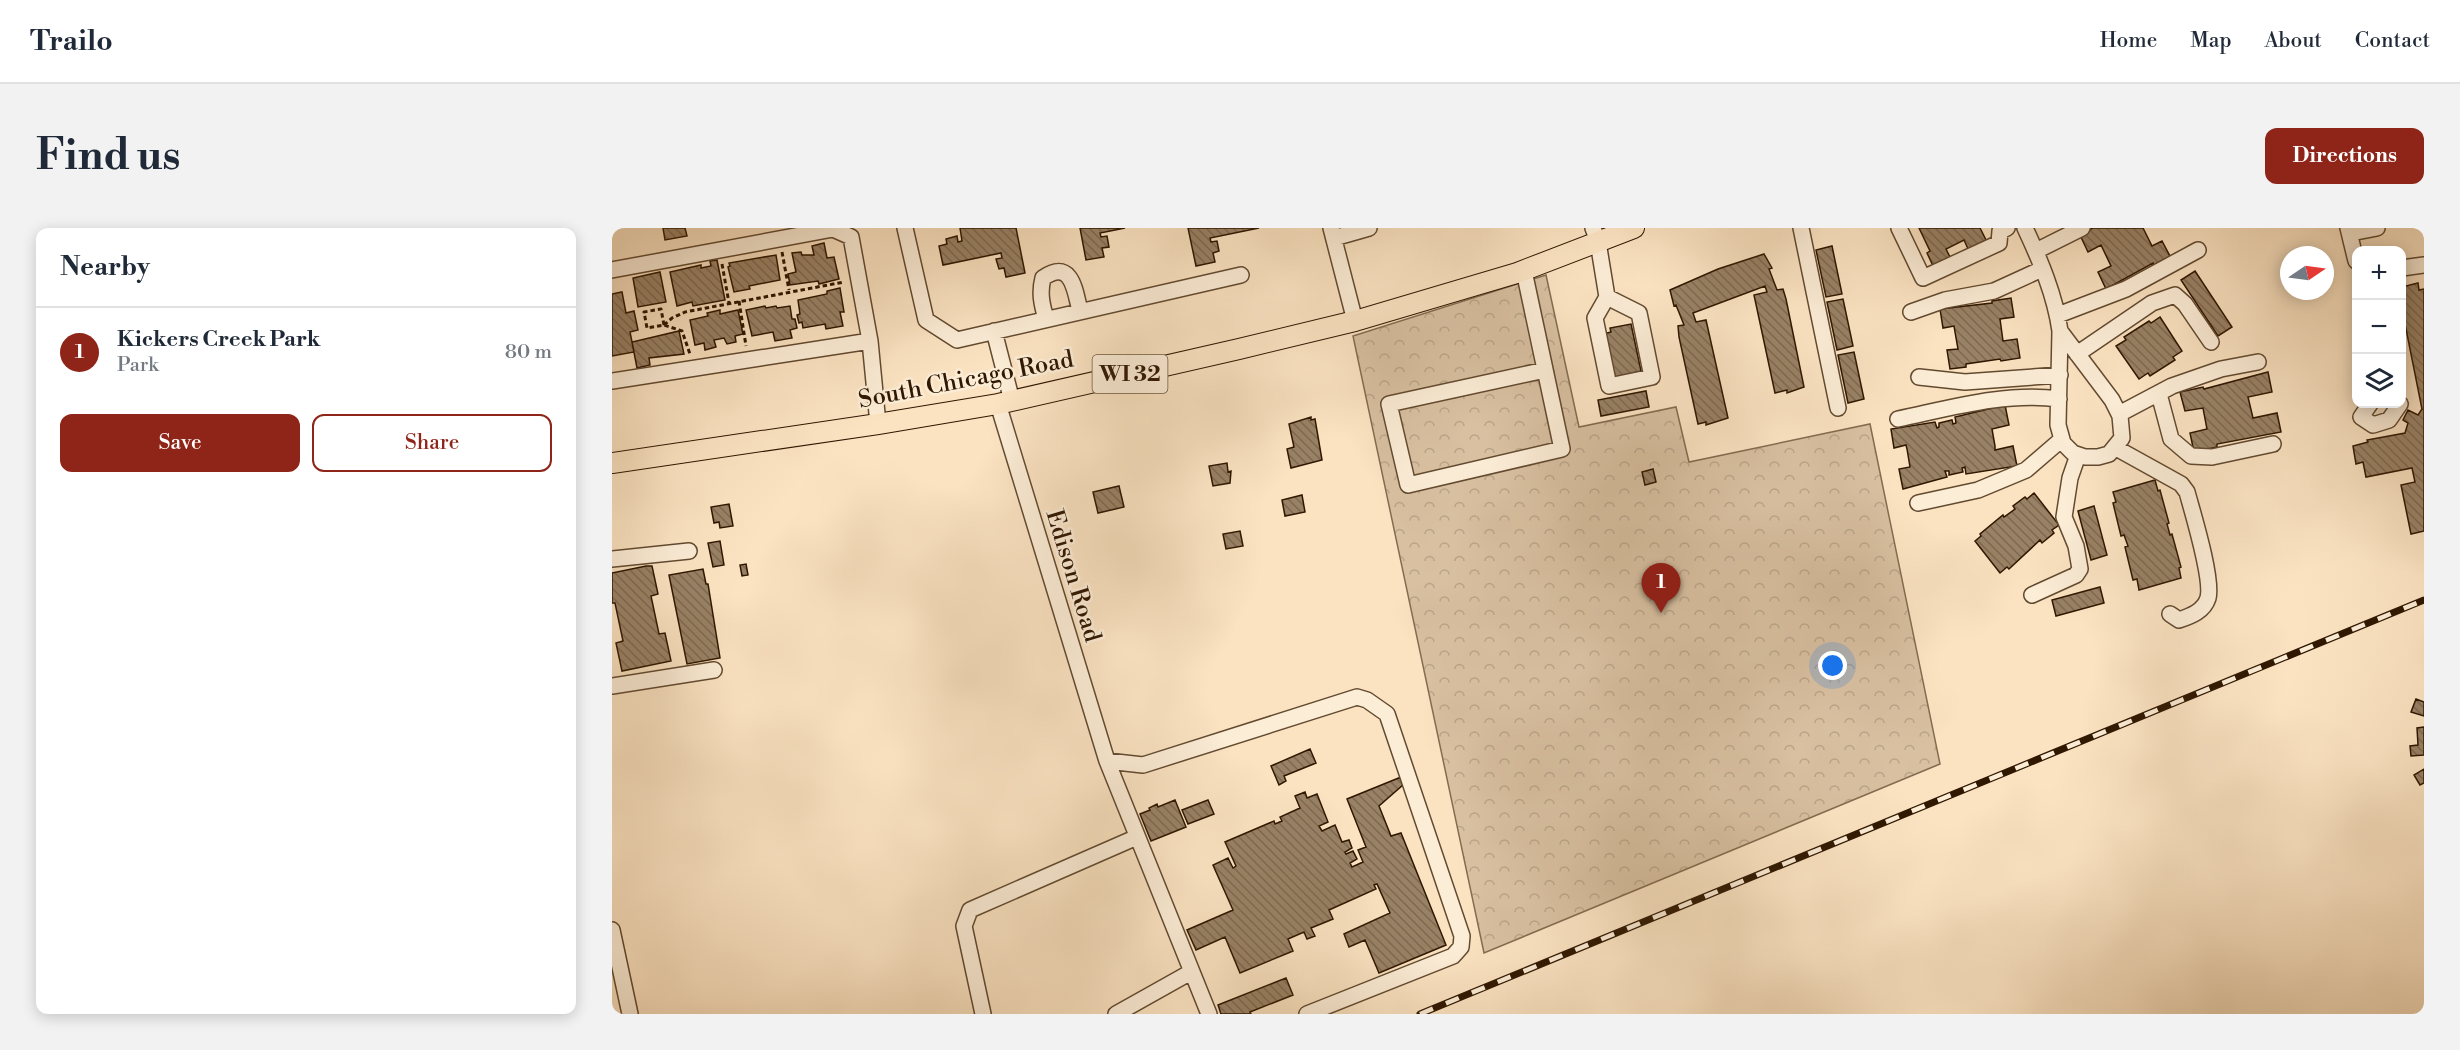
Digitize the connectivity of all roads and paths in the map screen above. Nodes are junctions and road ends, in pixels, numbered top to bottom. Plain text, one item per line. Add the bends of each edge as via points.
1 (904, 228) edge
2 (1369, 228) edge
3 (1634, 228) edge
4 (1800, 228) edge
5 (1899, 228) edge
6 (2007, 228) edge
7 (2025, 228) edge
8 (2082, 228) edge
9 (2377, 228) edge
10 (2349, 230) edge
11 (1332, 233) edge
12 (1596, 235) edge
13 (779, 239) junction
14 (2353, 246) edge
15 (2198, 250) dead end
16 (2036, 251) junction
17 (2424, 265) edge
18 (2406, 267) edge
19 (722, 268) dead end
20 (2042, 269) junction
21 (612, 270) edge
22 (1524, 271) junction
23 (1241, 275) dead end
24 (859, 279) junction
25 (789, 291) junction
26 (1607, 297) junction
27 (739, 301) junction
28 (729, 303) junction
29 (1080, 311) junction
30 (1911, 312) dead end
31 (1046, 319) junction
32 (1355, 321) junction
33 (2059, 323) junction
34 (664, 325) junction
35 (994, 331) junction
36 (870, 341) junction
37 (2211, 342) dead end
38 (2077, 354) junction
39 (749, 361) junction
40 (2258, 362) dead end
41 (694, 370) junction
42 (1545, 370) junction
43 (2060, 375) junction
44 (1919, 377) dead end
45 (612, 381) edge
46 (2158, 394) junction
47 (2059, 399) junction
48 (1005, 402) junction
49 (1838, 408) dead end
50 (2367, 408) edge
51 (2397, 408) edge
52 (2119, 414) junction
53 (1898, 418) dead end
54 (878, 424) junction
55 (2061, 439) junction
56 (2274, 444) dead end
57 (2116, 448) junction
58 (2078, 455) junction
59 (612, 462) edge
60 (1918, 503) dead end
61 (689, 551) dead end
62 (612, 559) edge
63 (2032, 595) dead end
64 (2170, 614) dead end
65 (714, 670) dead end
66 (612, 686) edge
67 (1107, 761) junction
68 (1137, 837) junction
69 (612, 930) edge
70 (1191, 972) junction
71 (630, 1014) edge
72 (983, 1014) edge
73 (1116, 1014) edge
74 (1209, 1014) edge
75 (1307, 1014) edge

1 - 35 street via 926,321 957,340
2 - 11 street
3 - 12 main road, South Chicago Road / WI 32
4 - 49 street
5 - 6 street via 1923,278 1999,243 2000,231
7 - 16 street
8 - 16 street
9 - 10 street
10 - 14 street
11 - 32 street
12 - 22 main road, South Chicago Road / WI 32
12 - 26 street
13 - 21 street
13 - 24 street via 834,229 851,237
13 - 25 path
15 - 33 street
16 - 20 street
17 - 18 street
19 - 28 path
20 - 30 street via 1994,291 1945,300
20 - 33 street
22 - 32 main road, South Chicago Road / WI 32
22 - 42 street
23 - 29 street
24 - 25 path
24 - 36 street
25 - 27 path
26 - 26 street via 1639,313 1652,377 1609,386 1595,318
27 - 28 path
27 - 39 path
28 - 34 path via 685,312
29 - 31 street
29 - 31 street via 1073,280 1058,272 1050,273 1043,278 1040,298
31 - 35 street
32 - 48 main road, South Chicago Road / WI 32
33 - 38 street
33 - 43 street
34 - 34 path via 661,309 644,312 647,328
34 - 41 path via 682,331
35 - 48 street, Edison Road
36 - 39 street
36 - 54 street
37 - 38 street via 2175,295 2152,303
38 - 52 street
39 - 41 street
40 - 46 street via 2221,369
41 - 45 street
42 - 42 street via 1562,449 1408,485 1389,404
43 - 44 street via 1965,381
43 - 47 street
46 - 52 street
46 - 56 street via 2170,438 2191,456 2212,457
47 - 53 street via 1997,399
47 - 55 street
48 - 54 main road, South Chicago Road / WI 32
48 - 67 street, Edison Road
50 - 51 street via 2361,417 2373,425 2389,420
52 - 57 street via 2122,438
54 - 59 main road, South Chicago Road / WI 32
55 - 58 street
55 - 60 street via 2026,470 1978,490
57 - 58 street via 2098,457
57 - 64 street via 2181,484 2187,492 2209,596 2195,615 2180,620
58 - 63 street via 2064,517 2080,569 2076,575
61 - 62 street
65 - 66 street
67 - 68 street, Edison Road
67 - 75 street via 1143,765 1356,697 1368,700 1387,714 1462,936 1461,947 1453,956
68 - 70 street, Edison Road
68 - 72 street via 970,910 964,926
69 - 71 street
70 - 73 street
70 - 74 street, Edison Road

